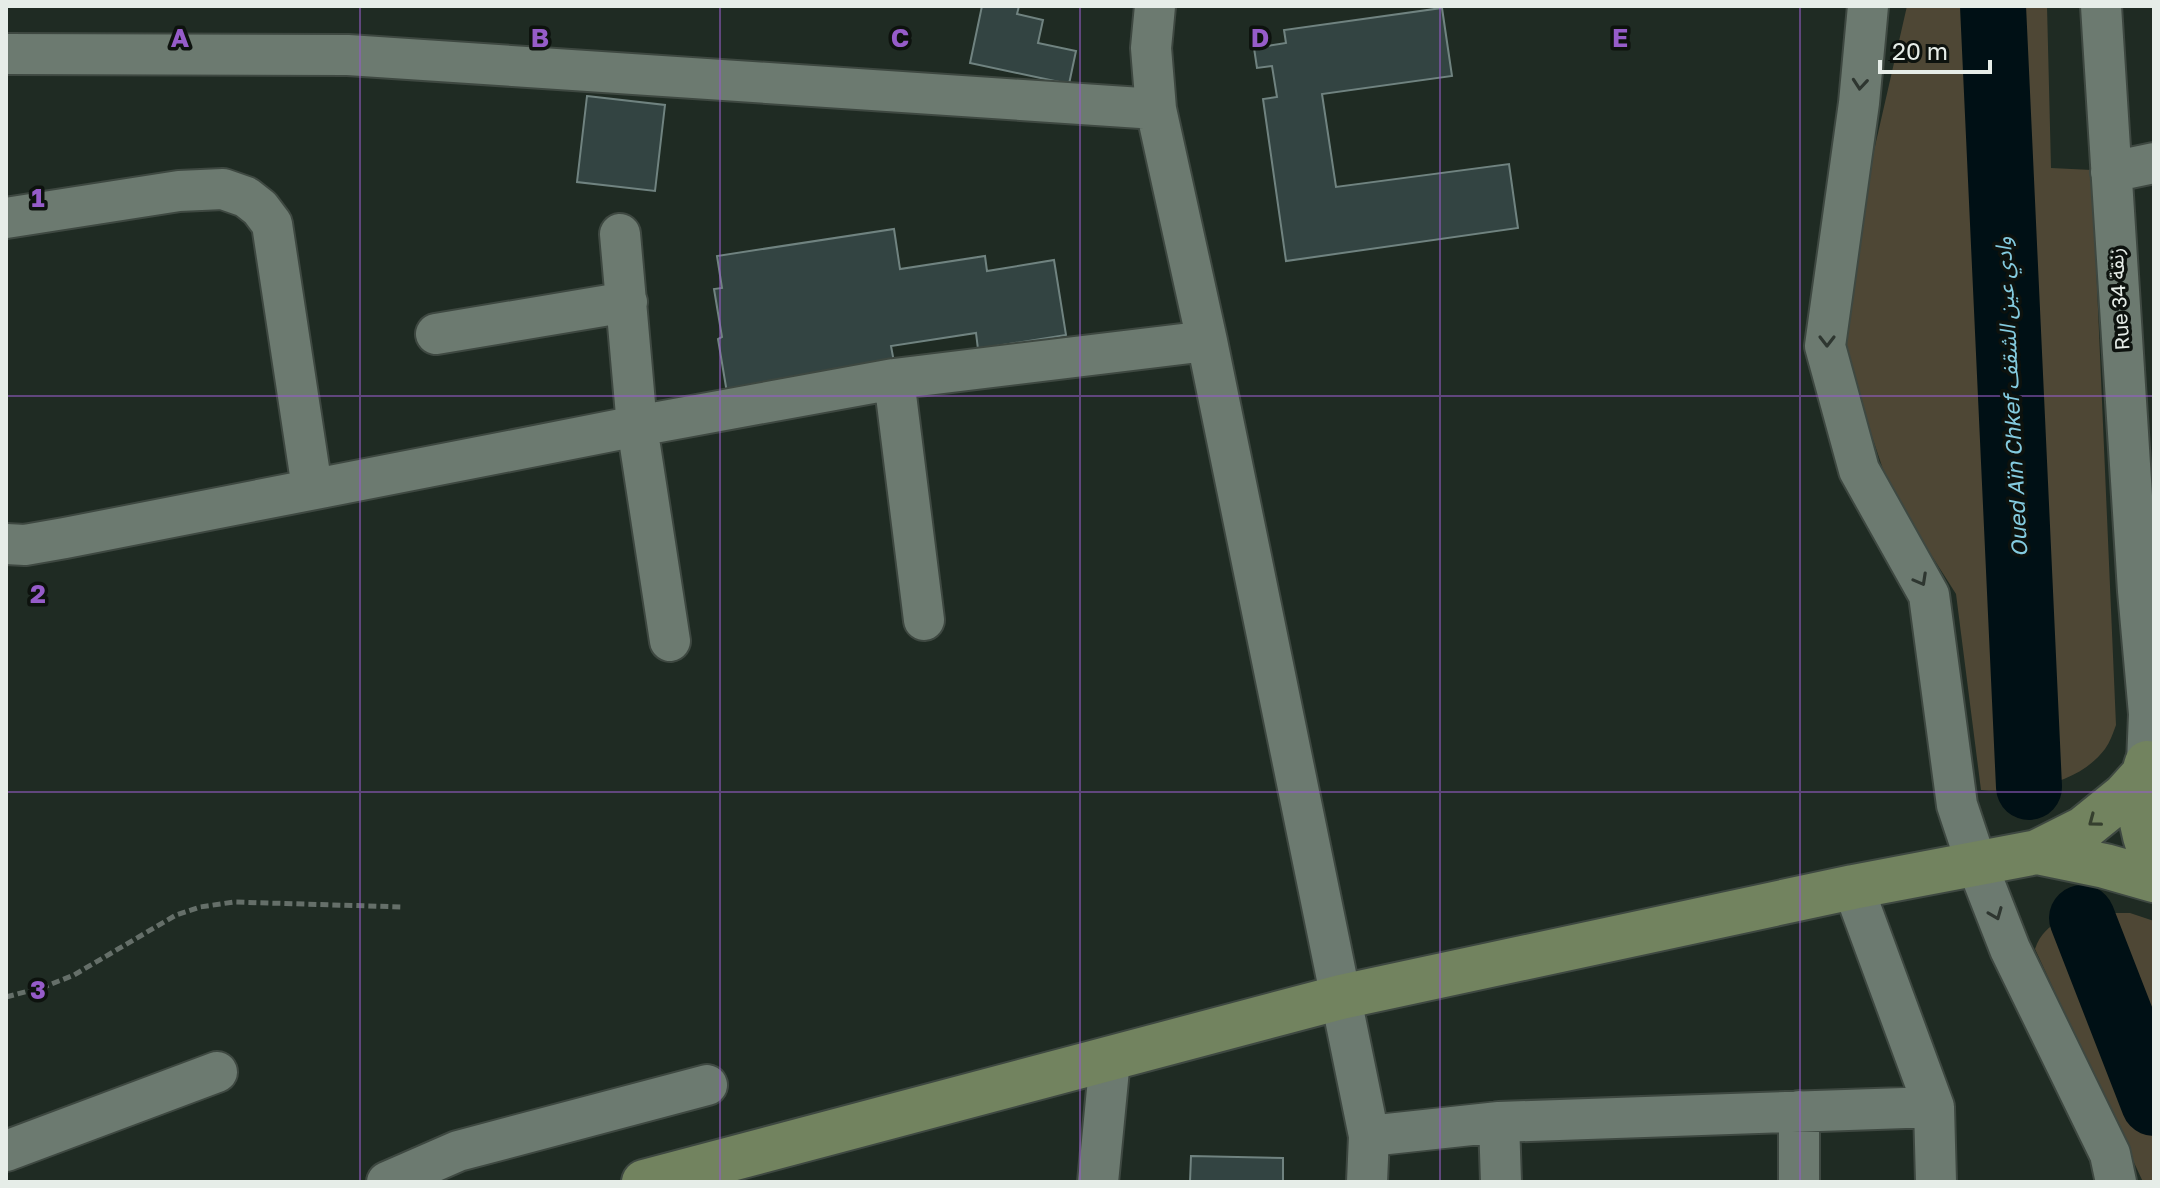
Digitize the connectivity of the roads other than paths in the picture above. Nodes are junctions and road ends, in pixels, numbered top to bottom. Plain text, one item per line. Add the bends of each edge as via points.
1 (1155, 6) edge
2 (1868, 6) edge
3 (2101, 6) edge
4 (6, 54) edge
5 (1156, 109) junction
6 (2154, 163) edge
7 (2111, 172) junction
8 (6, 218) edge
9 (620, 234) dead end
10 (627, 302) junction
11 (436, 334) dead end
12 (1207, 341) junction
13 (894, 379) junction
14 (637, 426) junction
15 (312, 488) junction
16 (6, 544) edge
17 (2146, 604) edge
18 (924, 620) dead end
19 (670, 641) dead end
20 (2148, 763) edge
21 (2037, 852) junction
22 (1976, 862) junction
23 (2154, 862) edge
24 (2154, 880) edge
25 (1853, 887) junction
26 (1341, 997) junction
27 (1110, 1059) junction
28 (217, 1072) dead end
29 (707, 1085) dead end
30 (1934, 1107) junction
31 (1799, 1111) junction
32 (1499, 1122) junction
33 (1369, 1136) junction
34 (6, 1151) edge
35 (387, 1182) edge
36 (644, 1182) edge
37 (1098, 1182) edge
38 (1367, 1182) edge
39 (1501, 1182) edge
40 (1799, 1182) edge
41 (1936, 1182) edge
42 (2116, 1182) edge

1 - 5 street via 1151,48
2 -> 22 street via 1825,346 1859,470 1929,595 1957,805
3 - 7 street, Rue 34 زنقة
4 - 5 street via 348,55
5 - 12 street
6 - 7 street
7 - 17 street, Rue 34 زنقة
8 - 15 street via 223,189 260,208 272,224
9 - 10 street
10 - 11 street
10 - 14 street
12 - 13 street
12 - 26 street
13 - 14 street
13 - 18 street
14 - 15 street
14 - 19 street
15 - 16 street via 65,538
17 - 20 street, Rue 34 زنقة
20 -> 21 street via 2125,795 2083,829
20 - 23 street via 2139,805
21 - 22 street
21 - 24 street
22 - 25 street
22 -> 42 street via 2010,949 2110,1154
25 - 26 street
25 - 30 street
26 - 27 street
26 - 33 street
27 - 36 street
27 - 37 street
28 - 34 street
29 - 35 street via 458,1151
30 - 31 street
30 - 41 street
31 - 32 street
31 - 40 street
32 - 33 street
32 - 39 street
33 - 38 street

